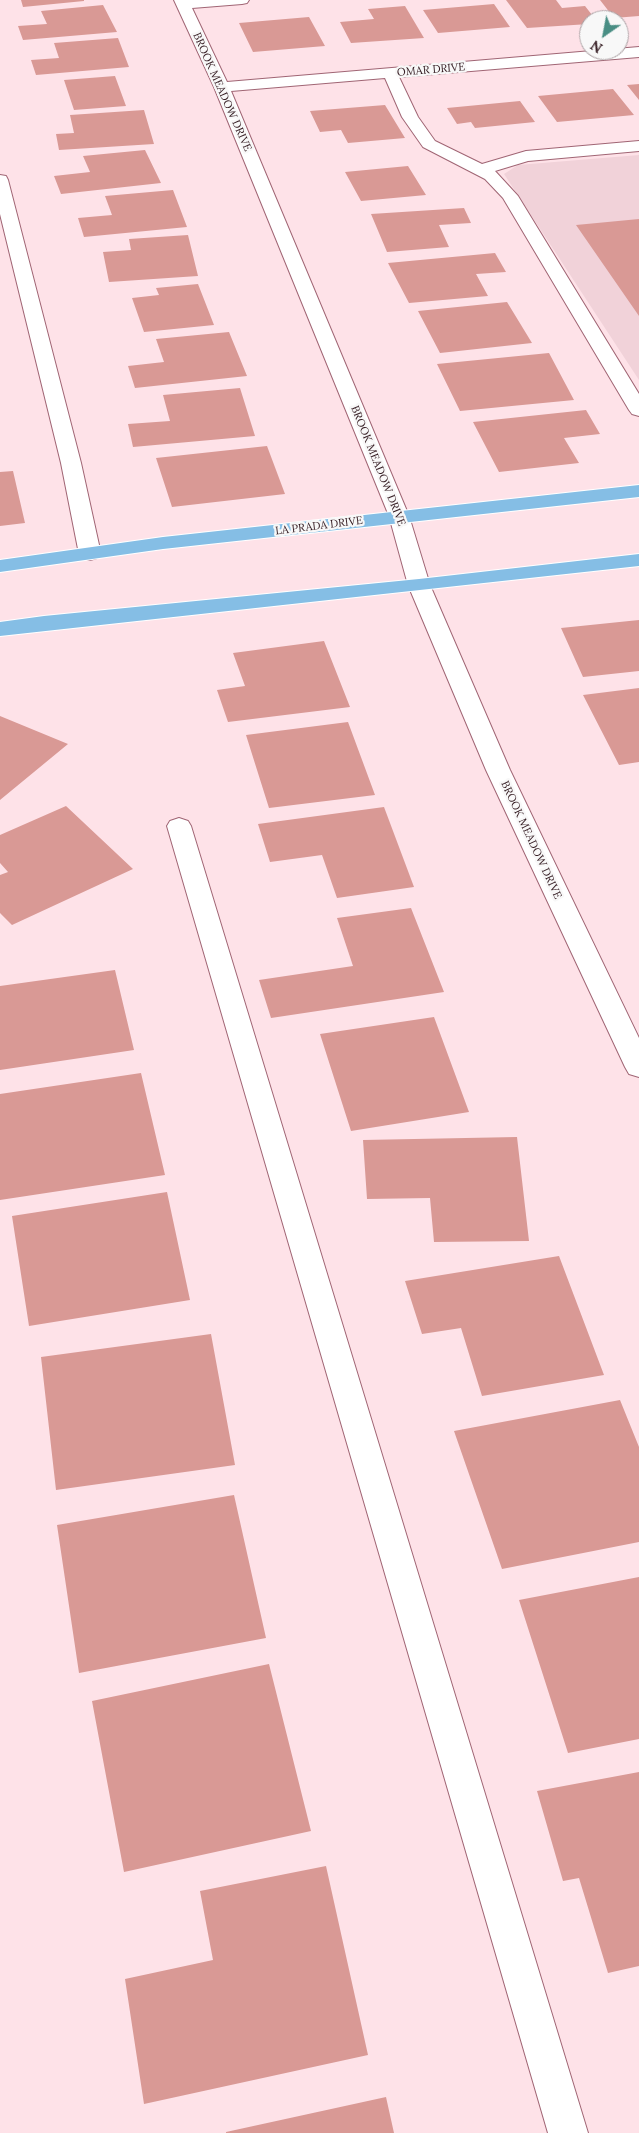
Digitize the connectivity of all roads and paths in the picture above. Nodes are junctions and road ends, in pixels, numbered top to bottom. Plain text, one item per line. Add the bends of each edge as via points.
1 (242, 0) edge
2 (182, 2) edge
3 (639, 52) edge
4 (390, 73) junction
5 (222, 87) junction
6 (639, 146) edge
7 (481, 170) junction
8 (0, 180) edge
9 (639, 410) edge
10 (639, 491) edge
11 (399, 516) junction
12 (90, 554) junction
13 (639, 560) edge
14 (0, 566) edge
15 (419, 585) junction
16 (0, 629) edge
17 (178, 826) dead end
18 (639, 1066) edge
19 (568, 2133) edge

1 - 2 street
2 - 5 street, BROOK MEADOW DRIVE
3 - 4 street, OMAR DRIVE
4 - 5 street, OMAR DRIVE
4 - 7 street via 410,117 429,144
5 - 11 street, BROOK MEADOW DRIVE
6 - 7 street via 526,156
7 - 9 street via 491,175 510,196
8 - 12 street via 71,463
10 - 11 main road, LA PRADA DRIVE
11 - 12 main road, LA PRADA DRIVE
11 - 15 street, BROOK MEADOW DRIVE
12 - 14 main road, LA PRADA DRIVE
13 - 15 main road
15 - 16 main road
15 - 18 street, BROOK MEADOW DRIVE via 498,770
17 - 19 street

